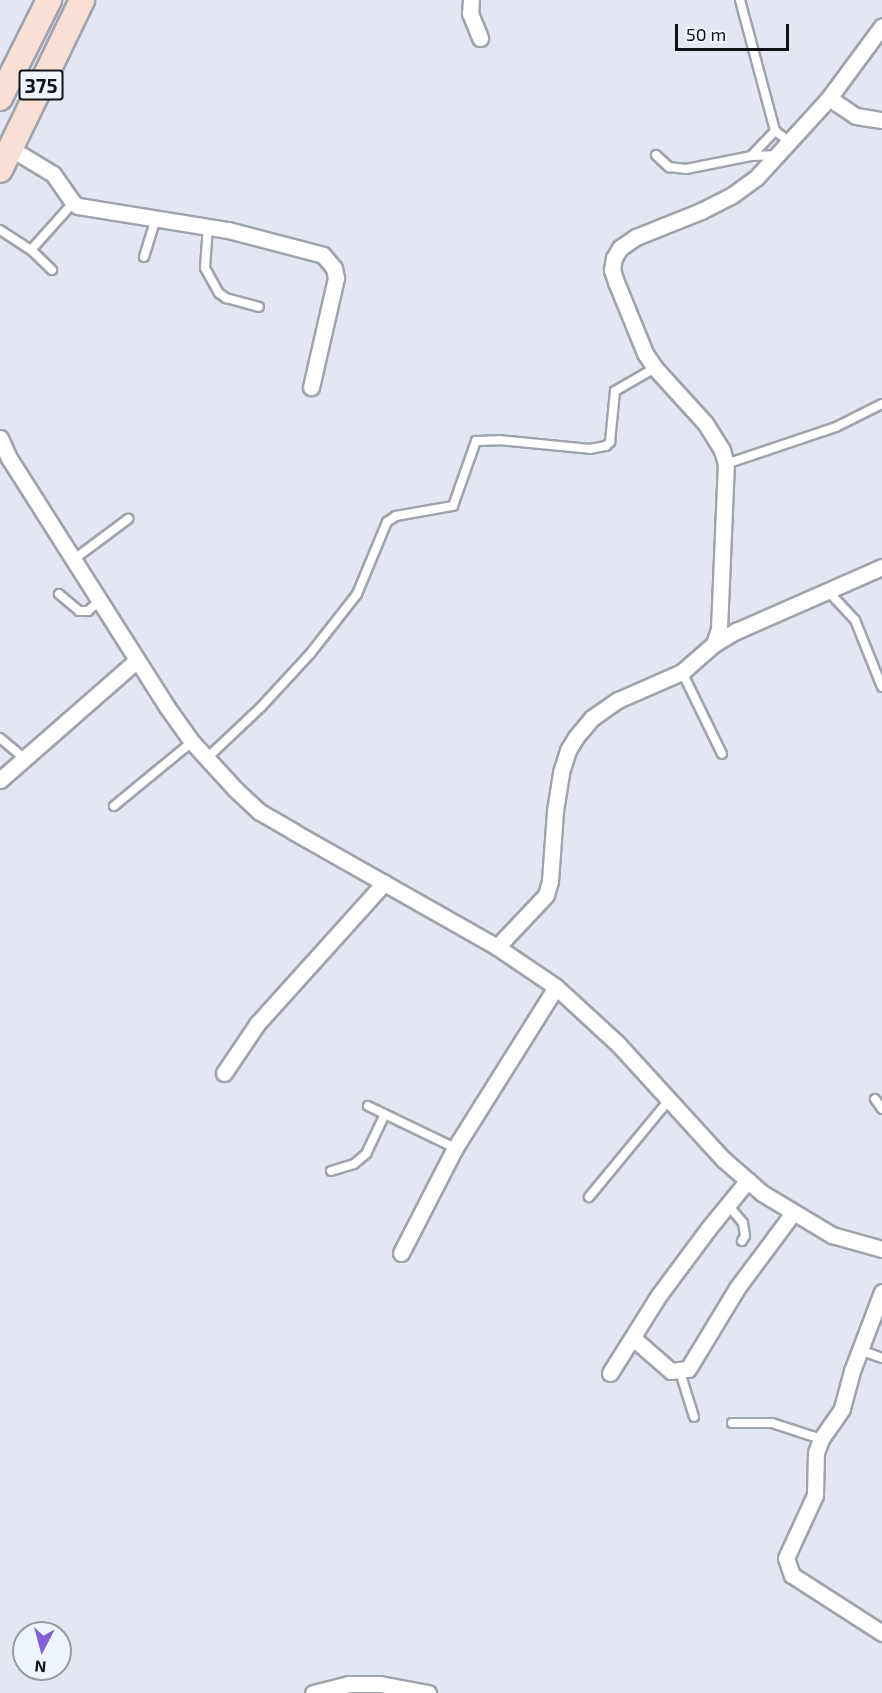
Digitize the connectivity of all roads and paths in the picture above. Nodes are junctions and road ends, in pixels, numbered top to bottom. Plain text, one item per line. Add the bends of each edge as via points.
1 (49, 0) edge
2 (82, 0) edge
3 (471, 0) edge
4 (740, 0) edge
5 (882, 26) edge
6 (480, 38) dead end
7 (829, 98) junction
8 (0, 99) edge
9 (28, 112) junction
10 (882, 120) edge
11 (775, 131) junction
12 (791, 142) junction
13 (10, 148) junction
14 (656, 155) dead end
15 (779, 155) junction
16 (751, 156) junction
17 (0, 170) edge
18 (72, 203) junction
19 (156, 217) junction
20 (208, 226) junction
21 (0, 230) edge
22 (31, 250) junction
23 (144, 257) dead end
24 (52, 270) dead end
25 (258, 307) dead end
26 (655, 368) junction
27 (311, 387) dead end
28 (882, 404) edge
29 (0, 438) edge
30 (726, 464) junction
31 (128, 519) dead end
32 (73, 560) junction
33 (882, 567) edge
34 (827, 590) junction
35 (59, 594) dead end
36 (99, 601) junction
37 (714, 644) junction
38 (137, 660) junction
39 (682, 672) junction
40 (882, 687) edge
41 (0, 738) edge
42 (192, 742) junction
43 (722, 754) dead end
44 (24, 758) junction
45 (206, 759) junction
46 (0, 780) edge
47 (114, 806) dead end
48 (384, 883) junction
49 (497, 947) junction
50 (556, 987) junction
51 (224, 1072) dead end
52 (669, 1100) junction
53 (875, 1100) dead end
54 (368, 1106) dead end
55 (882, 1109) edge
56 (385, 1114) junction
57 (454, 1148) junction
58 (331, 1171) dead end
59 (748, 1180) junction
60 (589, 1197) dead end
61 (728, 1205) junction
62 (793, 1213) junction
63 (742, 1241) dead end
64 (882, 1249) edge
65 (401, 1253) dead end
66 (882, 1292) edge
67 (633, 1338) junction
68 (860, 1350) junction
69 (882, 1358) edge
70 (680, 1372) junction
71 (610, 1373) dead end
72 (694, 1417) dead end
73 (732, 1423) dead end
74 (821, 1439) junction
75 (882, 1633) edge
76 (401, 1691) edge
77 (313, 1693) edge
78 (428, 1693) edge

1 - 8 main road, 375
2 - 9 main road, 375
3 - 6 street via 470,13
4 - 11 lane
5 - 7 street
7 - 10 street via 856,116
7 - 12 street
8 - 9 main road
9 - 13 main road, 375
11 - 12 lane
11 - 16 lane
12 - 15 street
13 - 17 main road, 375
13 - 18 street via 53,174
14 - 16 lane via 676,169
15 - 16 lane
15 - 26 street via 731,196 636,237 620,248 614,258 616,282
18 - 19 street
18 - 22 lane
19 - 20 street
19 - 23 lane
20 - 25 lane via 205,268 219,293
20 - 27 street via 323,255 334,268 336,278
21 - 22 lane
22 - 24 lane
26 - 30 street via 705,423
26 - 45 lane via 615,391 610,442 606,446 590,449 476,441 453,506 396,516 387,522 357,594 310,654
28 - 30 lane via 836,427
29 - 32 street
30 - 37 street via 722,609
31 - 32 lane
32 - 36 street
33 - 34 street
34 - 37 street
34 - 40 lane via 855,620
35 - 36 lane via 79,611 88,611
36 - 38 street
37 - 39 street
38 - 42 street
38 - 44 street
39 - 43 lane
39 - 49 street via 618,700 592,718 576,737 561,772 546,896
41 - 44 lane
42 - 45 street
42 - 47 lane
44 - 46 street
45 - 48 street via 260,812
48 - 49 street
48 - 51 street via 257,1024
49 - 50 street
50 - 52 street via 618,1044
50 - 57 street
52 - 59 street via 723,1159
52 - 60 lane
53 - 55 lane
54 - 56 lane
56 - 57 lane
56 - 58 lane via 366,1154 354,1164
57 - 65 street
59 - 61 street
59 - 62 street
61 - 63 lane via 743,1223
61 - 67 street
62 - 64 street via 832,1234
62 - 70 street via 736,1288 695,1360
66 - 68 street
67 - 70 street via 672,1371
67 - 71 street
68 - 69 lane
68 - 74 street via 842,1409
70 - 72 lane
73 - 74 lane via 772,1423
74 - 75 street via 816,1453 815,1496 786,1558 787,1567 792,1575
76 - 77 street via 348,1684
76 - 78 street

